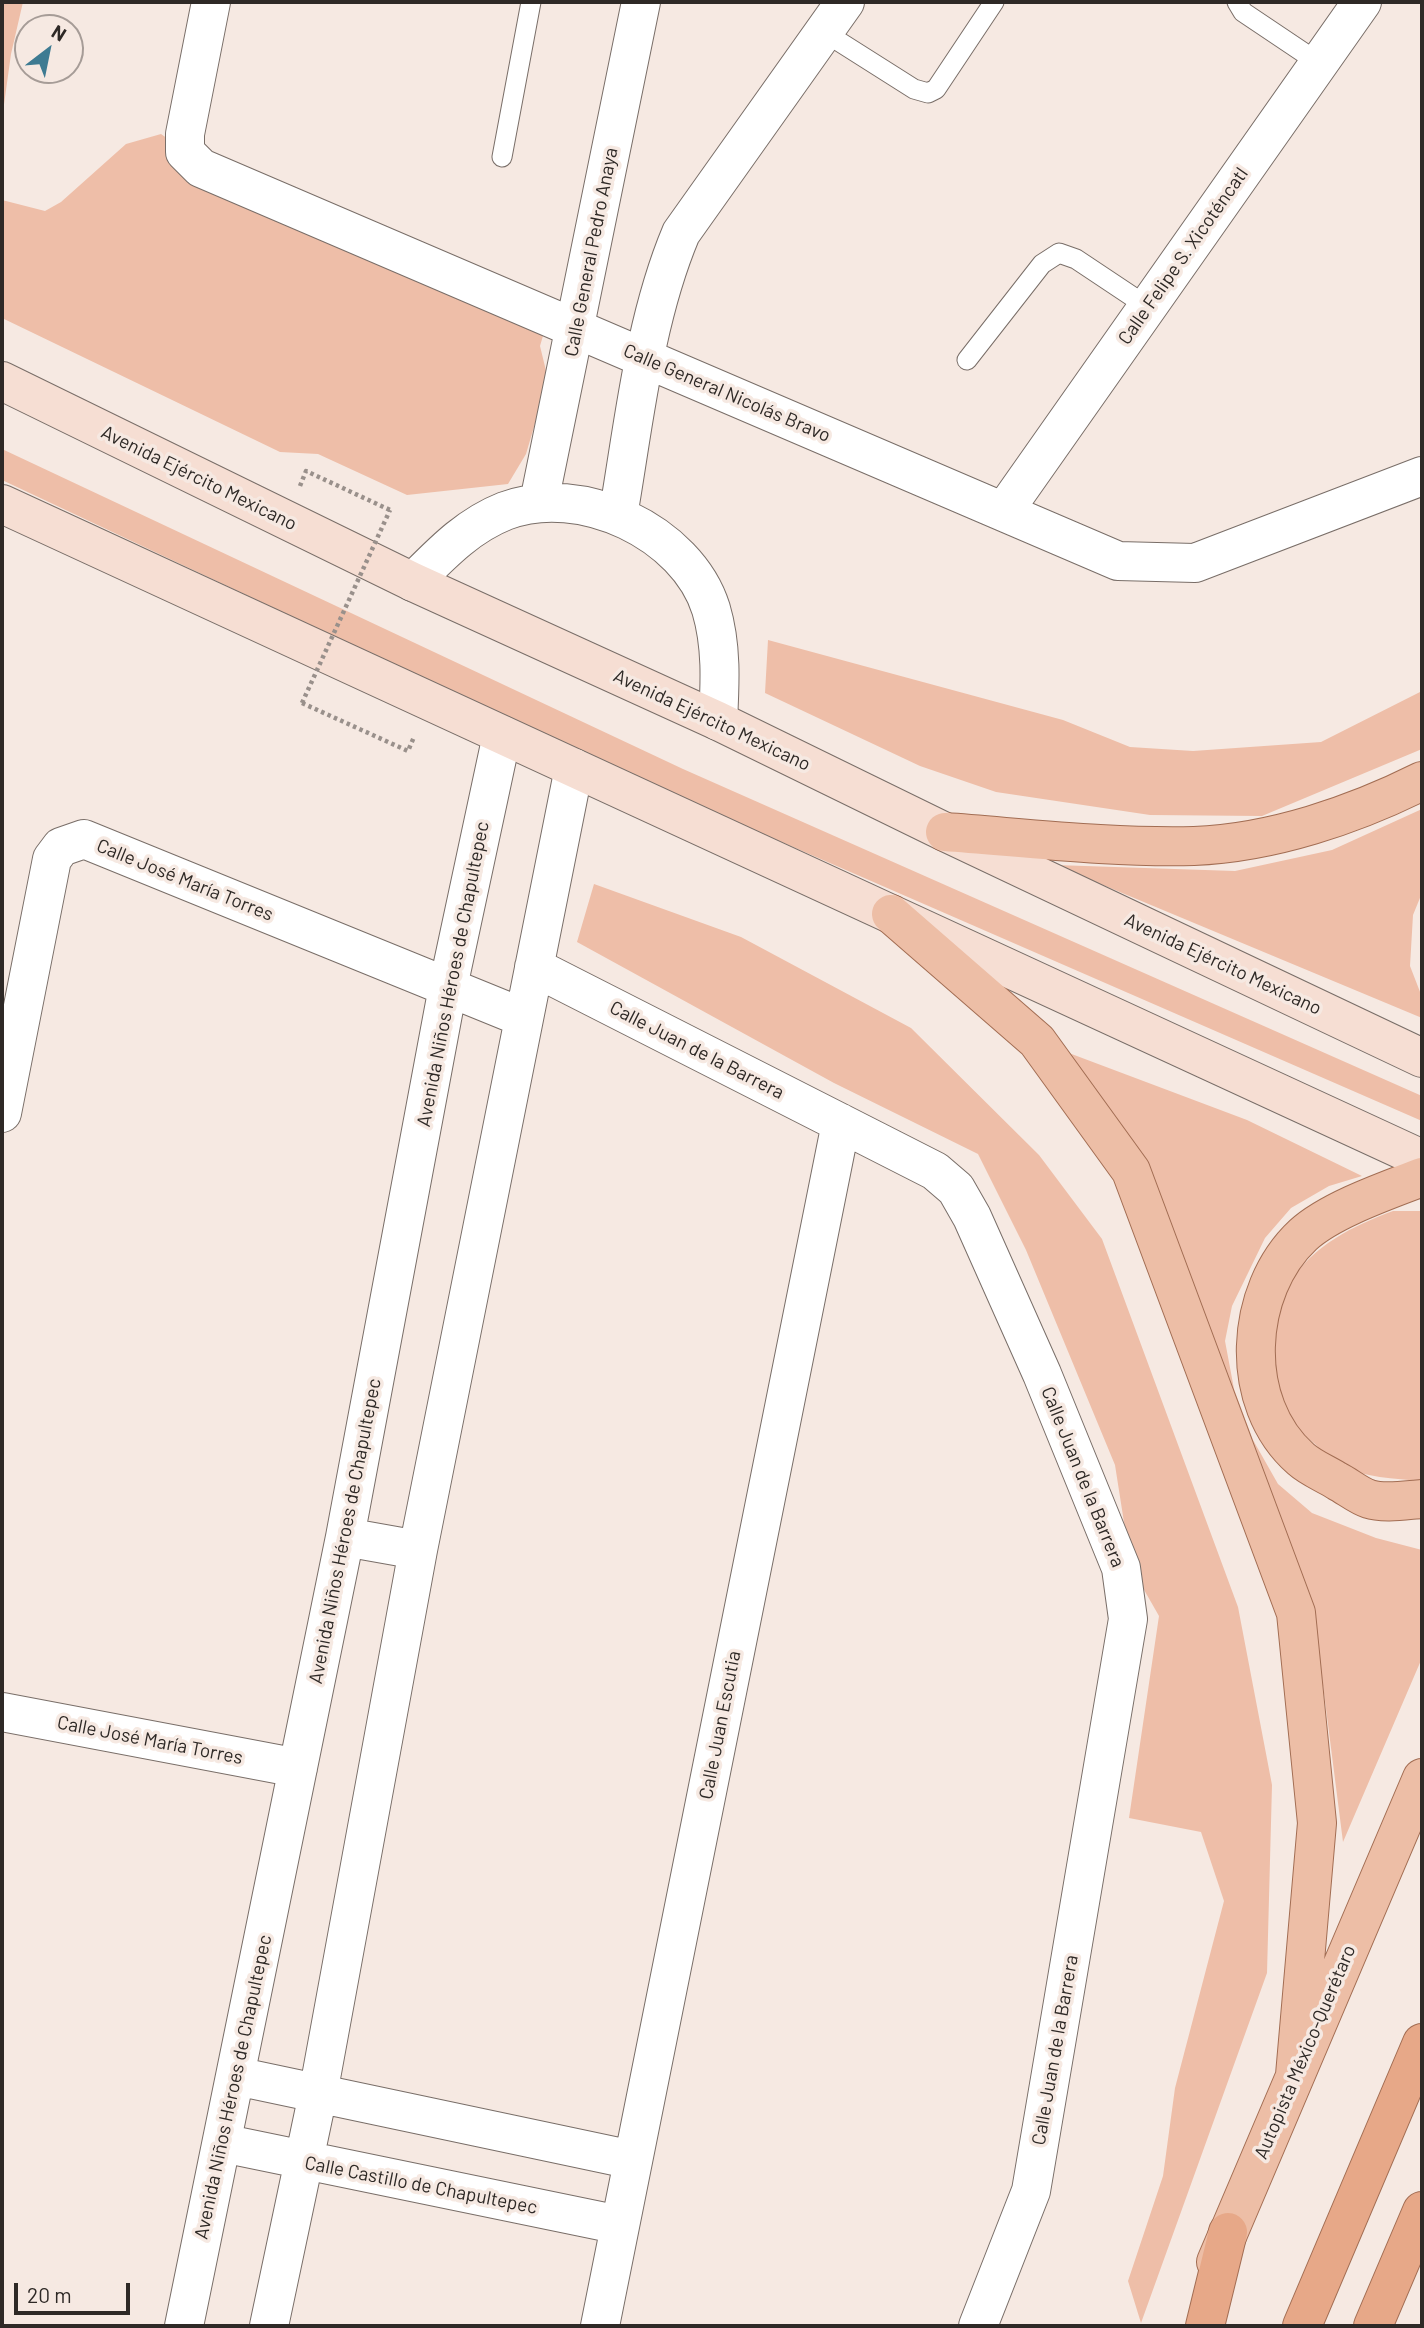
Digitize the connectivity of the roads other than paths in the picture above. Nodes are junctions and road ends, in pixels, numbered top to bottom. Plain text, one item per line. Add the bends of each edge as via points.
1 (211, 2) edge
2 (531, 2) edge
3 (640, 2) edge
4 (994, 2) edge
5 (1237, 2) edge
6 (1362, 2) edge
7 (835, 17) edge
8 (1319, 63) junction
9 (502, 157) dead end
10 (1148, 307) junction
11 (576, 328) junction
12 (647, 358) junction
13 (967, 360) dead end
14 (2, 381) edge
15 (1422, 477) edge
16 (539, 502) junction
17 (2, 504) edge
18 (1004, 511) junction
19 (618, 516) junction
20 (413, 582) junction
21 (718, 721) junction
22 (502, 735) junction
23 (574, 768) junction
24 (1422, 781) edge
25 (945, 832) junction
26 (891, 914) junction
27 (534, 967) junction
28 (448, 987) junction
29 (524, 1018) junction
30 (1422, 1058) edge
31 (2, 1113) edge
32 (841, 1123) junction
33 (1422, 1158) edge
34 (1422, 1177) edge
35 (1422, 1499) edge
36 (345, 1537) junction
37 (418, 1550) junction
38 (2, 1712) edge
39 (299, 1768) junction
40 (1422, 1777) edge
41 (1422, 2043) edge
42 (1295, 2074) junction
43 (236, 2076) junction
44 (318, 2095) junction
45 (222, 2143) junction
46 (633, 2161) junction
47 (304, 2162) junction
48 (1422, 2211) edge
49 (620, 2225) junction
50 (1228, 2232) junction
51 (184, 2326) edge
52 (269, 2326) edge
53 (600, 2326) edge
54 (978, 2326) edge
55 (1188, 2326) edge
56 (1205, 2326) edge
57 (1302, 2326) edge
58 (1373, 2326) edge

1 - 11 street, Calle General Nicolás Bravo via 185,134 186,152 201,167
2 - 9 lane
3 - 11 street, Calle General Pedro Anaya
4 - 7 lane via 936,89 928,93 914,89
5 - 8 lane via 1242,12
6 - 8 street, Calle Felipe S. Xicoténcatl
7 - 12 street via 681,233
8 - 10 street, Calle Felipe S. Xicoténcatl
10 - 13 lane via 1076,259 1059,253 1042,264
10 - 18 street, Calle Felipe S. Xicoténcatl
11 - 12 street, Calle General Nicolás Bravo
11 - 16 street, Calle General Pedro Anaya
12 - 18 street, Calle General Nicolás Bravo
12 - 19 street
14 - 20 main road, Avenida Ejército Mexicano
15 - 18 street, Calle General Nicolás Bravo via 1195,563 1118,561
16 - 19 street via 593,506
16 - 20 street via 506,511 454,540
17 - 22 main road
19 - 21 street via 640,526 696,576 711,609 721,667
20 - 21 main road, Avenida Ejército Mexicano
21 - 25 main road, Avenida Ejército Mexicano
22 - 23 main road
22 - 28 street, Avenida Niños Héroes de Chapultepec
23 - 26 main road
23 - 27 street
24 - 25 main road via 1378,803 1292,831 1195,846
25 - 30 main road, Avenida Ejército Mexicano
26 - 33 main road
26 - 42 main road via 1037,1041 1131,1171 1296,1613 1317,1823
27 - 29 street
27 - 32 street, Calle Juan de la Barrera
28 - 29 street, Calle José María Torres
28 - 31 street, Calle José María Torres via 84,839 70,842 52,859
28 - 36 street, Avenida Niños Héroes de Chapultepec
29 - 37 street
32 - 46 street, Calle Juan Escutia
32 - 54 street, Calle Juan de la Barrera via 935,1171 956,1189 1042,1374 1121,1568 1126,1592 1128,1619 1031,2192
34 - 35 main road via 1365,1199 1304,1234 1276,1268 1259,1311 1254,1349 1259,1382 1275,1424 1301,1459 1370,1500
36 - 37 street
36 - 39 street, Avenida Niños Héroes de Chapultepec
37 - 44 street
38 - 39 street, Calle José María Torres
39 - 43 street, Avenida Niños Héroes de Chapultepec
40 - 42 main road, Autopista México-Querétaro
41 - 57 highway
42 - 50 main road, Autopista México-Querétaro
43 - 44 street
43 - 45 street, Avenida Niños Héroes de Chapultepec
44 - 46 street
44 - 47 street
45 - 47 street, Calle Castillo de Chapultepec
45 - 51 street, Avenida Niños Héroes de Chapultepec
46 - 49 street, Calle Juan Escutia
47 - 49 street, Calle Castillo de Chapultepec
47 - 52 street
48 - 58 highway
49 - 53 street, Calle Juan Escutia
50 - 55 main road, Autopista México-Querétaro
50 - 56 highway

